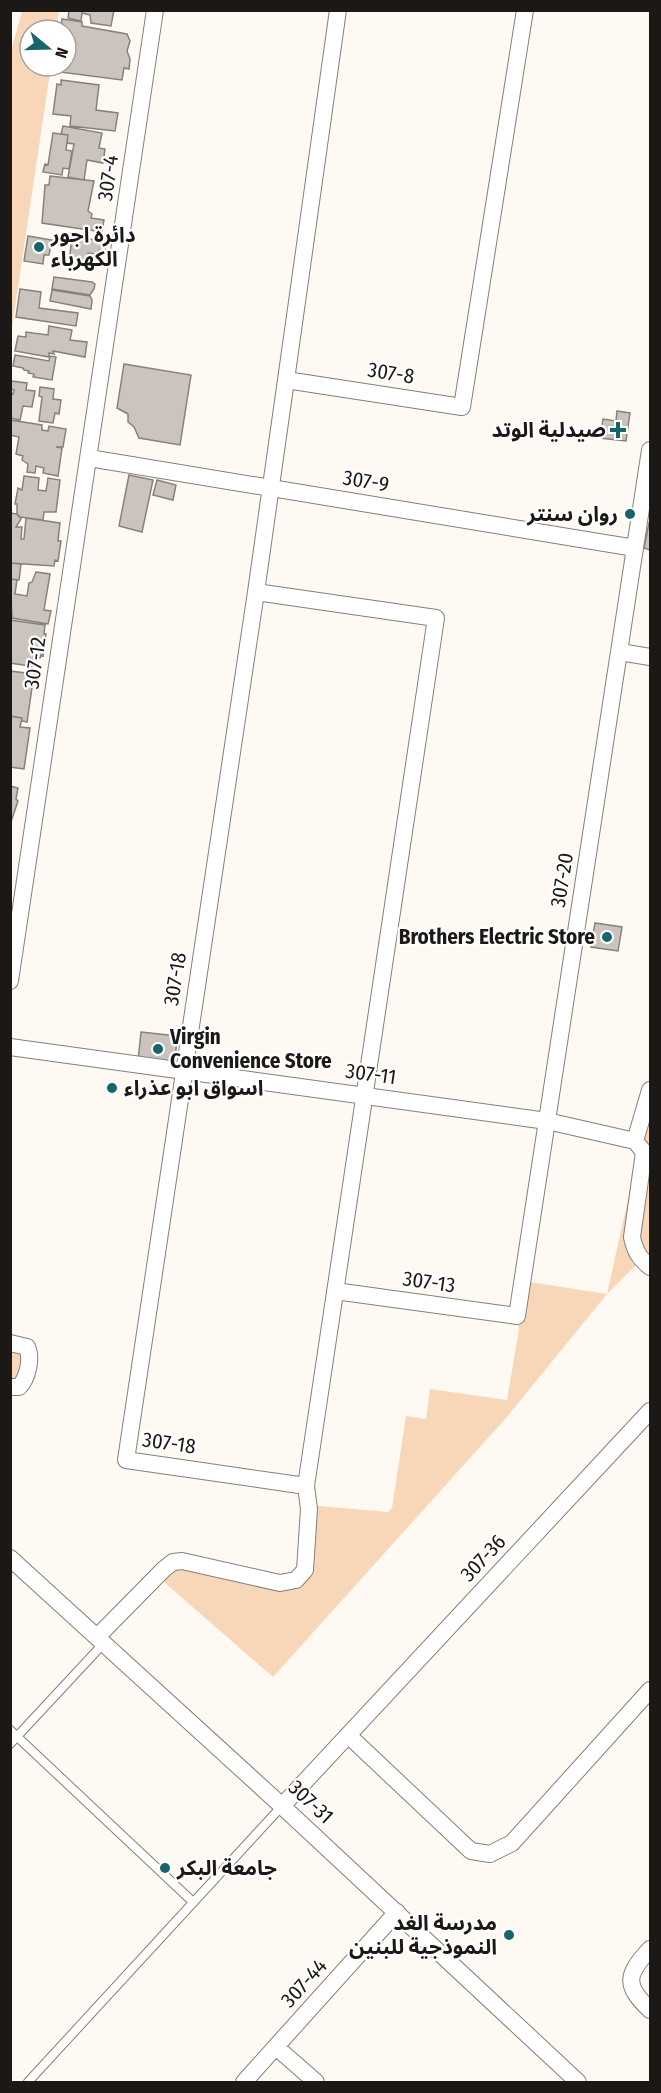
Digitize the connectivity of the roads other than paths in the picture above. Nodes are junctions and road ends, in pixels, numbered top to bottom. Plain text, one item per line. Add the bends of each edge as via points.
1 (155, 10) edge
2 (338, 10) edge
3 (525, 10) edge
4 (286, 380) junction
5 (651, 450) edge
6 (88, 458) junction
7 (271, 488) junction
8 (634, 555) junction
9 (651, 562) edge
10 (256, 592) junction
11 (620, 652) junction
12 (651, 657) edge
13 (10, 981) edge
14 (10, 1047) edge
15 (184, 1071) junction
16 (651, 1090) edge
17 (364, 1096) junction
18 (547, 1121) junction
19 (635, 1141) junction
20 (648, 1260) edge
21 (335, 1291) junction
22 (517, 1317) joint
23 (10, 1343) edge
24 (10, 1387) edge
25 (651, 1411) edge
26 (306, 1486) junction
27 (10, 1558) edge
28 (101, 1640) junction
29 (651, 1690) edge
30 (14, 1733) edge
31 (349, 1736) junction
32 (10, 1744) edge
33 (282, 1806) junction
34 (192, 1902) junction
35 (397, 1912) junction
36 (651, 1949) edge
37 (651, 2010) edge
38 (276, 2047) junction
39 (28, 2082) edge
40 (244, 2082) edge
41 (316, 2082) edge
42 (578, 2082) edge

1 - 6 street, 307-4
2 - 4 street
3 - 4 street, 307-8 via 462,407
4 - 7 street, 307-18
5 - 8 street, 307-20
6 - 7 street, 307-9
6 - 13 street, 307-12
7 - 8 street, 307-9
7 - 10 street, 307-18
8 - 9 street, 307-9
8 - 11 street, 307-20
10 - 15 street, 307-18
10 - 17 street via 436,618
11 - 12 street
11 - 18 street, 307-20
14 - 15 street, 307-11
15 - 17 street, 307-11
15 - 26 street, 307-18 via 126,1460
16 - 19 street
17 - 18 street, 307-11
17 - 21 street
18 - 19 street, 307-11
18 - 22 street, 307-20
19 - 20 street via 644,1152 632,1237 634,1250
21 - 22 street, 307-13
21 - 26 street
23 - 24 street via 27,1347 30,1355 24,1382 19,1387
25 - 31 street, 307-36
26 - 28 street via 309,1509 305,1570 296,1580 280,1582 173,1562
27 - 28 street, 307-31
28 - 30 lane
28 - 33 street, 307-31
29 - 31 street via 512,1843 490,1854 471,1851
30 - 32 lane
30 - 34 lane
31 - 33 street, 307-36
33 - 34 lane
33 - 35 street, 307-31
34 - 39 lane
35 - 38 street, 307-44
35 - 42 street, 307-31
36 - 37 street via 636,1964 632,1985 634,1995
38 - 40 street, 307-44
38 - 41 street

